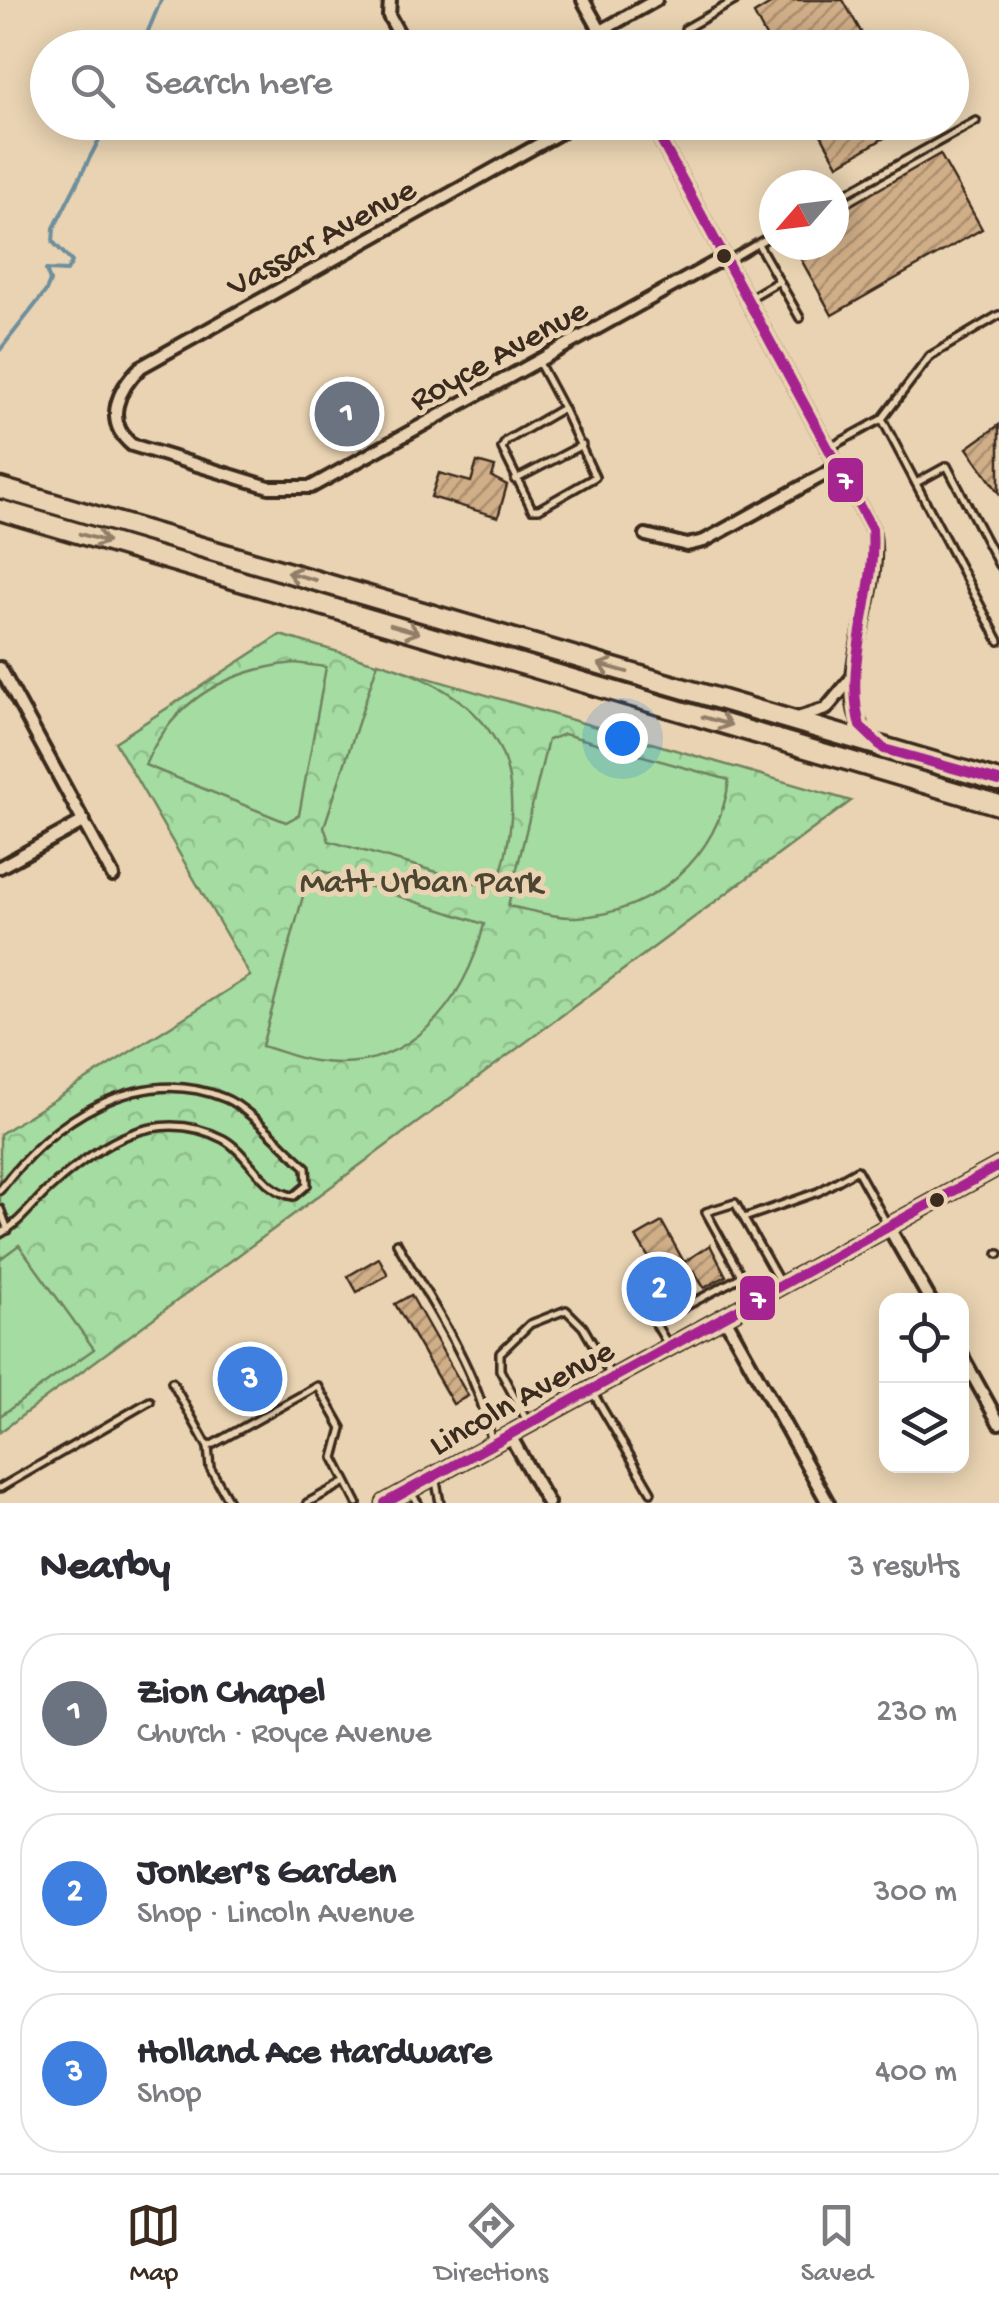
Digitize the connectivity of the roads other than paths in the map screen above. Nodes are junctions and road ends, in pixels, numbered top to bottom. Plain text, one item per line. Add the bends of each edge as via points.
1 (390, 0) edge
2 (583, 0) edge
3 (656, 0) edge
4 (736, 0) edge
5 (686, 29) dead end
6 (397, 30) edge
7 (600, 30) edge
8 (603, 30) edge
9 (976, 120) dead end
10 (969, 124) edge
11 (547, 140) edge
12 (661, 140) edge
13 (940, 140) edge
14 (849, 192) edge
15 (758, 243) joint
16 (726, 259) junction
17 (779, 280) junction
18 (748, 298) junction
19 (999, 315) edge
20 (800, 318) dead end
21 (538, 360) junction
22 (563, 408) junction
23 (882, 420) junction
24 (132, 445) joint
25 (582, 445) junction
26 (830, 447) junction
27 (841, 465) junction
28 (515, 480) junction
29 (916, 483) junction
30 (0, 488) edge
31 (0, 510) edge
32 (646, 535) dead end
33 (999, 565) edge
34 (999, 641) edge
35 (0, 668) edge
36 (852, 678) junction
37 (790, 720) junction
38 (875, 744) junction
39 (999, 781) edge
40 (999, 804) edge
41 (84, 821) junction
42 (0, 867) edge
43 (113, 876) dead end
44 (999, 1166) edge
45 (0, 1190) edge
46 (0, 1209) edge
47 (744, 1218) junction
48 (888, 1226) junction
49 (8, 1230) junction
50 (0, 1234) edge
51 (397, 1243) dead end
52 (742, 1276) junction
53 (782, 1286) junction
54 (926, 1293) edge
55 (755, 1301) junction
56 (725, 1318) junction
57 (669, 1348) junction
58 (969, 1369) edge
59 (612, 1378) junction
60 (172, 1382) dead end
61 (592, 1390) junction
62 (150, 1401) dead end
63 (999, 1423) edge
64 (528, 1424) junction
65 (510, 1434) junction
66 (491, 1443) junction
67 (208, 1448) junction
68 (435, 1475) junction
69 (344, 1483) junction
70 (0, 1488) edge
71 (408, 1490) junction
72 (651, 1492) dead end
73 (230, 1503) edge
74 (307, 1503) edge
75 (357, 1503) edge
76 (385, 1503) edge
77 (418, 1503) edge
78 (440, 1503) edge
79 (548, 1503) edge
80 (828, 1503) edge

1 - 6 street
2 - 7 street
3 - 8 street
4 - 5 lane
9 - 10 lane
11 - 24 street, Vassar Avenue via 141,367 125,384 116,409 116,424
12 - 16 street
13 - 14 lane
15 - 16 lane
15 - 17 lane
16 - 18 street
16 - 21 street, Royce Avenue
17 - 18 lane
17 - 20 lane
18 - 26 street
19 - 23 lane via 930,356
21 - 22 lane
21 - 24 street, Royce Avenue via 323,481 294,490
22 - 25 lane
22 - 28 lane via 506,441 502,448
23 - 26 lane
23 - 29 lane
25 - 28 lane
25 - 28 lane via 595,477 539,510 526,504
26 - 27 street
27 - 32 street via 704,541 686,545
27 - 36 street via 872,529 876,563
29 - 33 lane via 948,466
29 - 34 lane
37 -> 30 highway
31 -> 40 highway
35 - 41 street
36 - 37 street via 826,709
36 - 38 street via 856,721
37 - 38 highway
38 - 39 highway
41 - 42 street
41 - 43 street
44 - 48 main road, Lincoln Avenue
45 - 49 lane via 70,1120 100,1102 179,1086 228,1098 306,1167 307,1185 294,1196 281,1195 228,1141 196,1127 148,1125 108,1142
46 - 49 lane
47 - 48 lane via 818,1192 856,1170
47 - 52 lane via 735,1203 706,1212
47 - 53 lane
48 - 53 main road, Lincoln Avenue
48 - 54 street
49 - 50 lane
51 - 66 lane via 452,1339 486,1412
52 - 55 lane
52 - 57 lane via 655,1323
53 - 55 main road, Lincoln Avenue
55 - 56 main road, Lincoln Avenue
56 - 57 main road, Lincoln Avenue
56 - 80 street
57 - 59 main road, Lincoln Avenue
58 - 63 street
59 - 61 main road, Lincoln Avenue
59 - 64 lane via 566,1310 530,1324 500,1353 500,1370
60 - 67 lane
61 - 64 main road, Lincoln Avenue
61 - 72 lane
62 - 70 lane
64 - 65 main road, Lincoln Avenue
65 - 66 main road, Lincoln Avenue
65 - 79 street
66 - 68 main road, Lincoln Avenue
67 - 69 lane via 318,1386 342,1428 334,1458
67 - 73 lane via 210,1468
68 - 71 main road, Lincoln Avenue
68 - 78 lane
69 - 74 lane
69 - 75 lane
71 - 76 main road, Lincoln Avenue
71 - 77 lane

